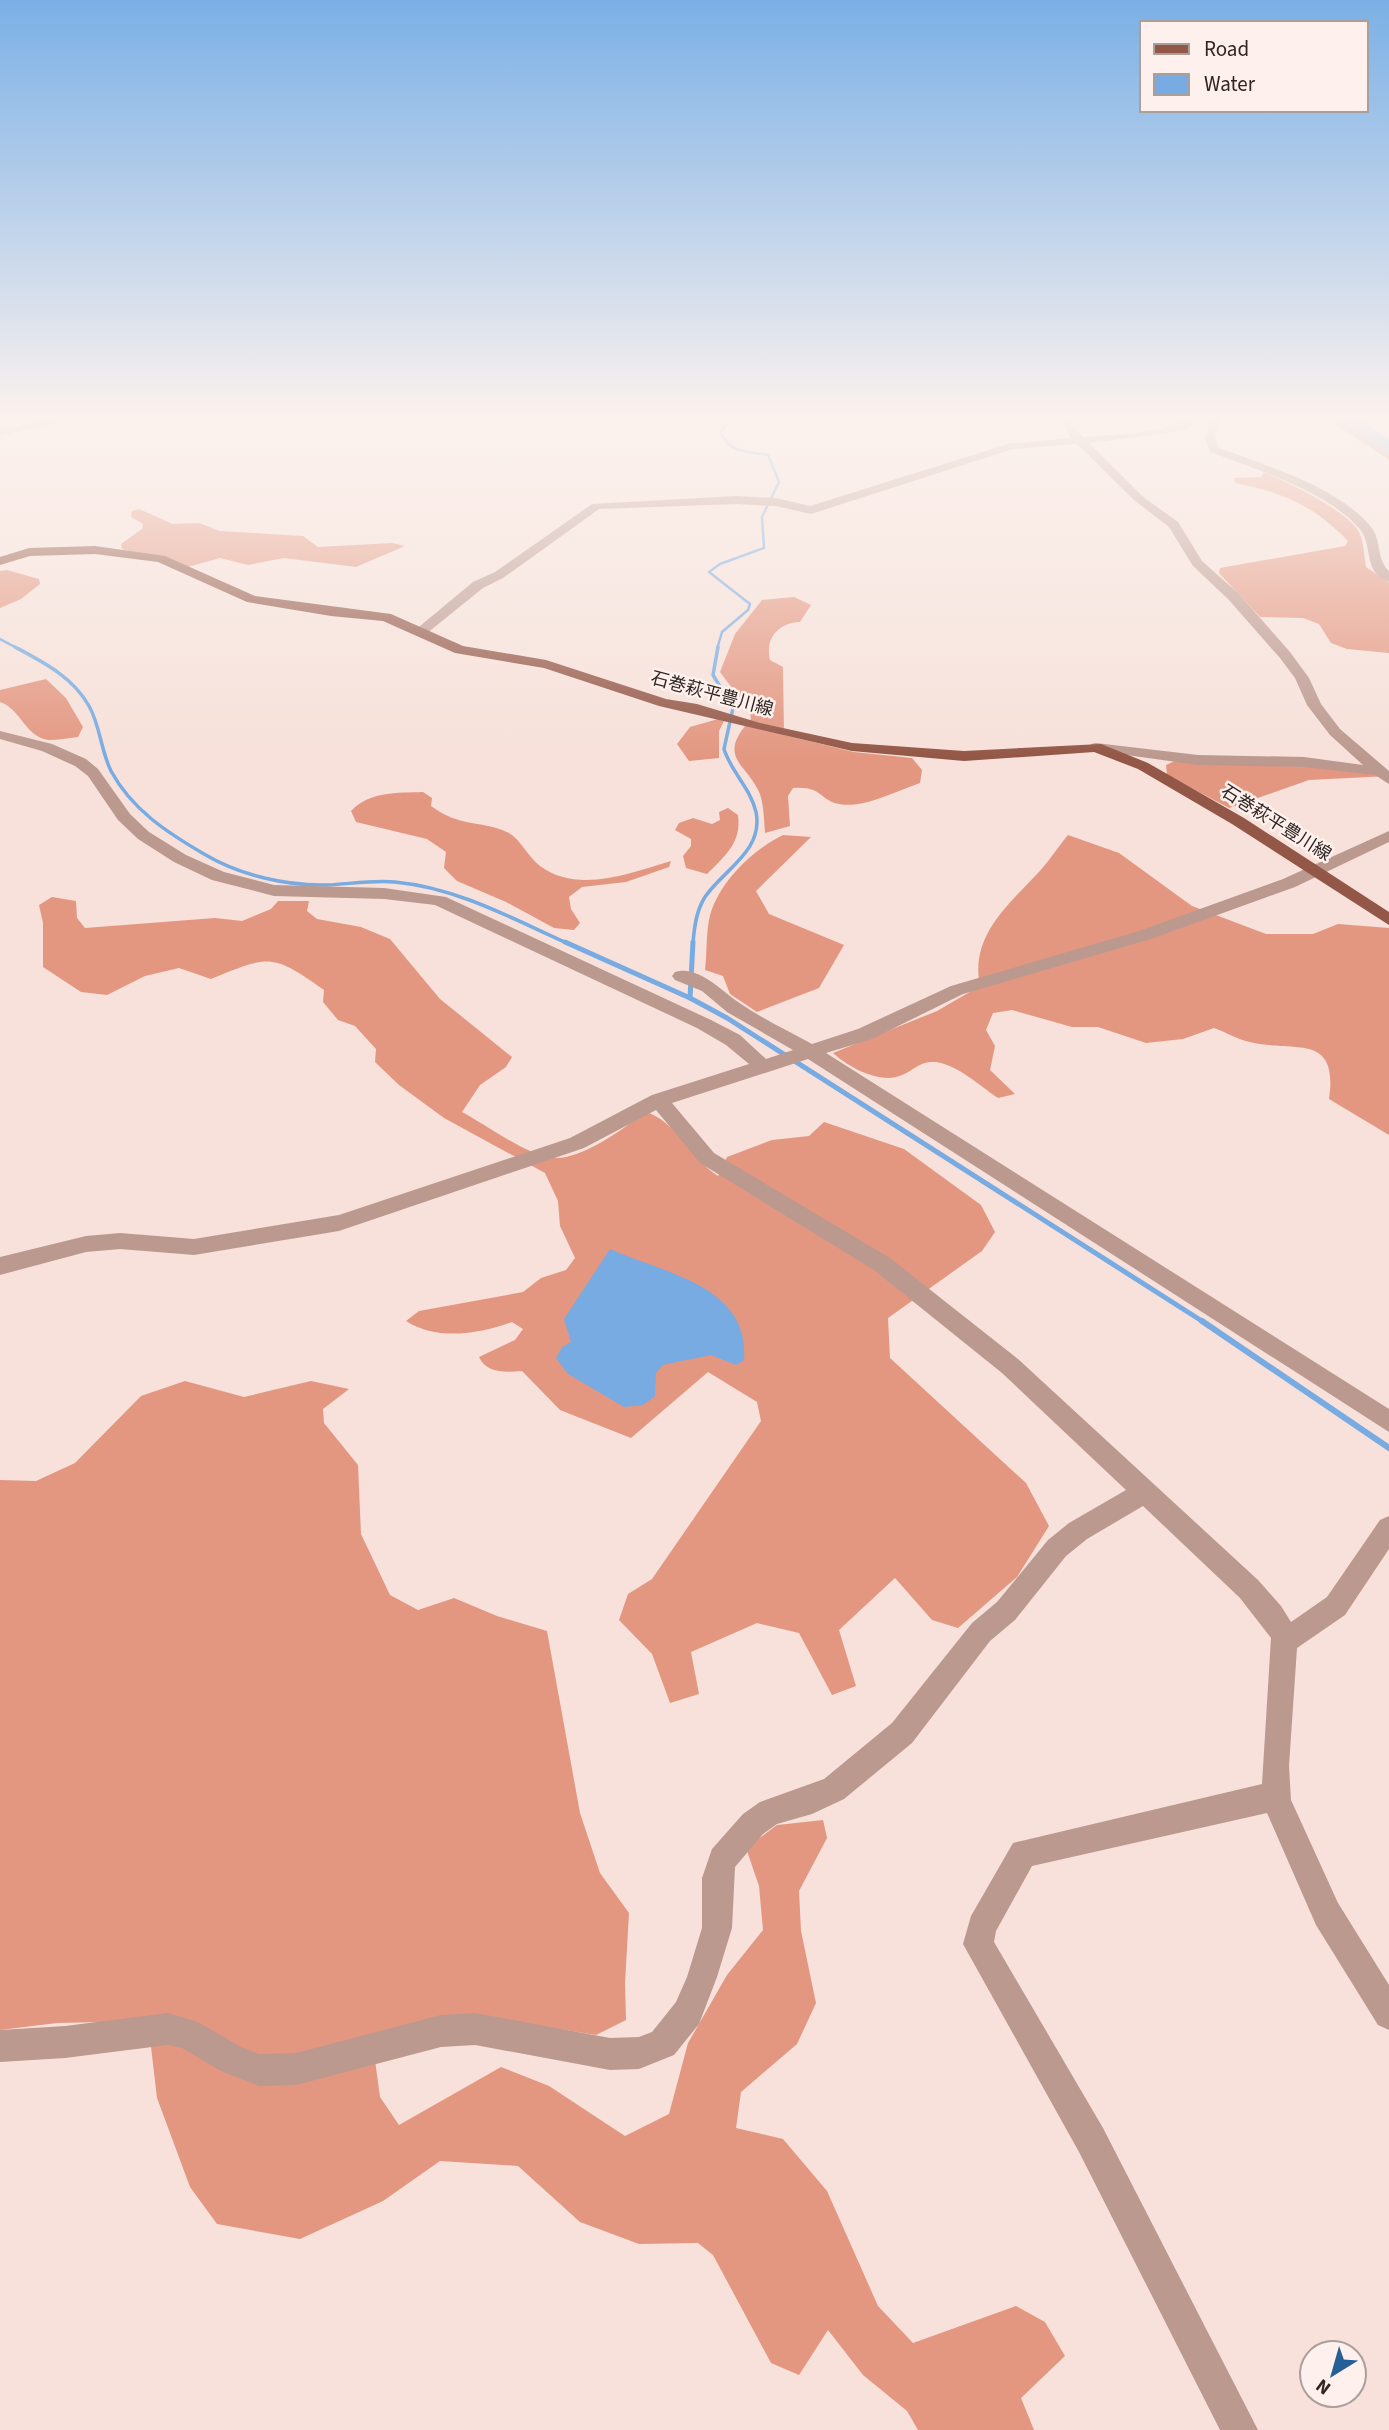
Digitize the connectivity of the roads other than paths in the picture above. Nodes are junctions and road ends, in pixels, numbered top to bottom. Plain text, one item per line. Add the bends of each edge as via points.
1 (558, 531) edge
2 (1178, 531) edge
3 (1368, 531) edge
4 (0, 561) edge
5 (1389, 578) edge
6 (421, 631) junction
7 (0, 735) edge
8 (1096, 747) junction
9 (1385, 774) edge
10 (1389, 836) edge
11 (1317, 870) junction
12 (1389, 920) edge
13 (681, 976) dead end
14 (809, 1054) junction
15 (770, 1066) junction
16 (659, 1100) junction
17 (0, 1266) edge
18 (1389, 1422) edge
19 (1144, 1492) junction
20 (1389, 1528) edge
21 (1284, 1636) junction
22 (1278, 1800) junction
23 (1389, 2014) edge
24 (0, 2046) edge
25 (1240, 2430) edge

1 - 6 street via 478,585
2 - 9 street via 1197,563 1285,655 1335,732
3 - 5 street via 1376,566
4 - 6 main road, 石巻萩平豊川線 via 29,552 122,552 178,565 252,599 386,617
6 - 8 main road, 石巻萩平豊川線 via 460,650 546,664 664,703 852,747 964,756
7 - 15 street via 91,769 126,820 185,860 219,876 280,893 414,895 440,901 704,1024
8 - 9 street via 1198,760 1304,762
8 - 11 main road, 石巻萩平豊川線 via 1143,766
10 - 11 street
11 - 12 main road, 石巻萩平豊川線
11 - 14 street via 1145,935 957,990 892,1023
13 - 14 street via 701,984
14 - 15 street
14 - 18 street
15 - 16 street
16 - 17 street via 578,1143 339,1223 194,1247 120,1241 86,1244
16 - 19 street via 707,1158 882,1264 940,1307
19 - 21 street via 1249,1589
19 - 24 street via 1057,1548 1006,1611 974,1640 902,1733 834,1789 770,1812 722,1859 717,1928 702,1977 688,2012 663,2044 639,2053 610,2054 475,2029 441,2031 296,2069 259,2070 187,2033 168,2029
20 - 21 street via 1336,1606 1293,1636
21 - 22 street via 1275,1766
22 - 23 street via 1327,1914
22 - 25 street via 1265,1798 1023,1853 982,1927 978,1944 1091,2140

